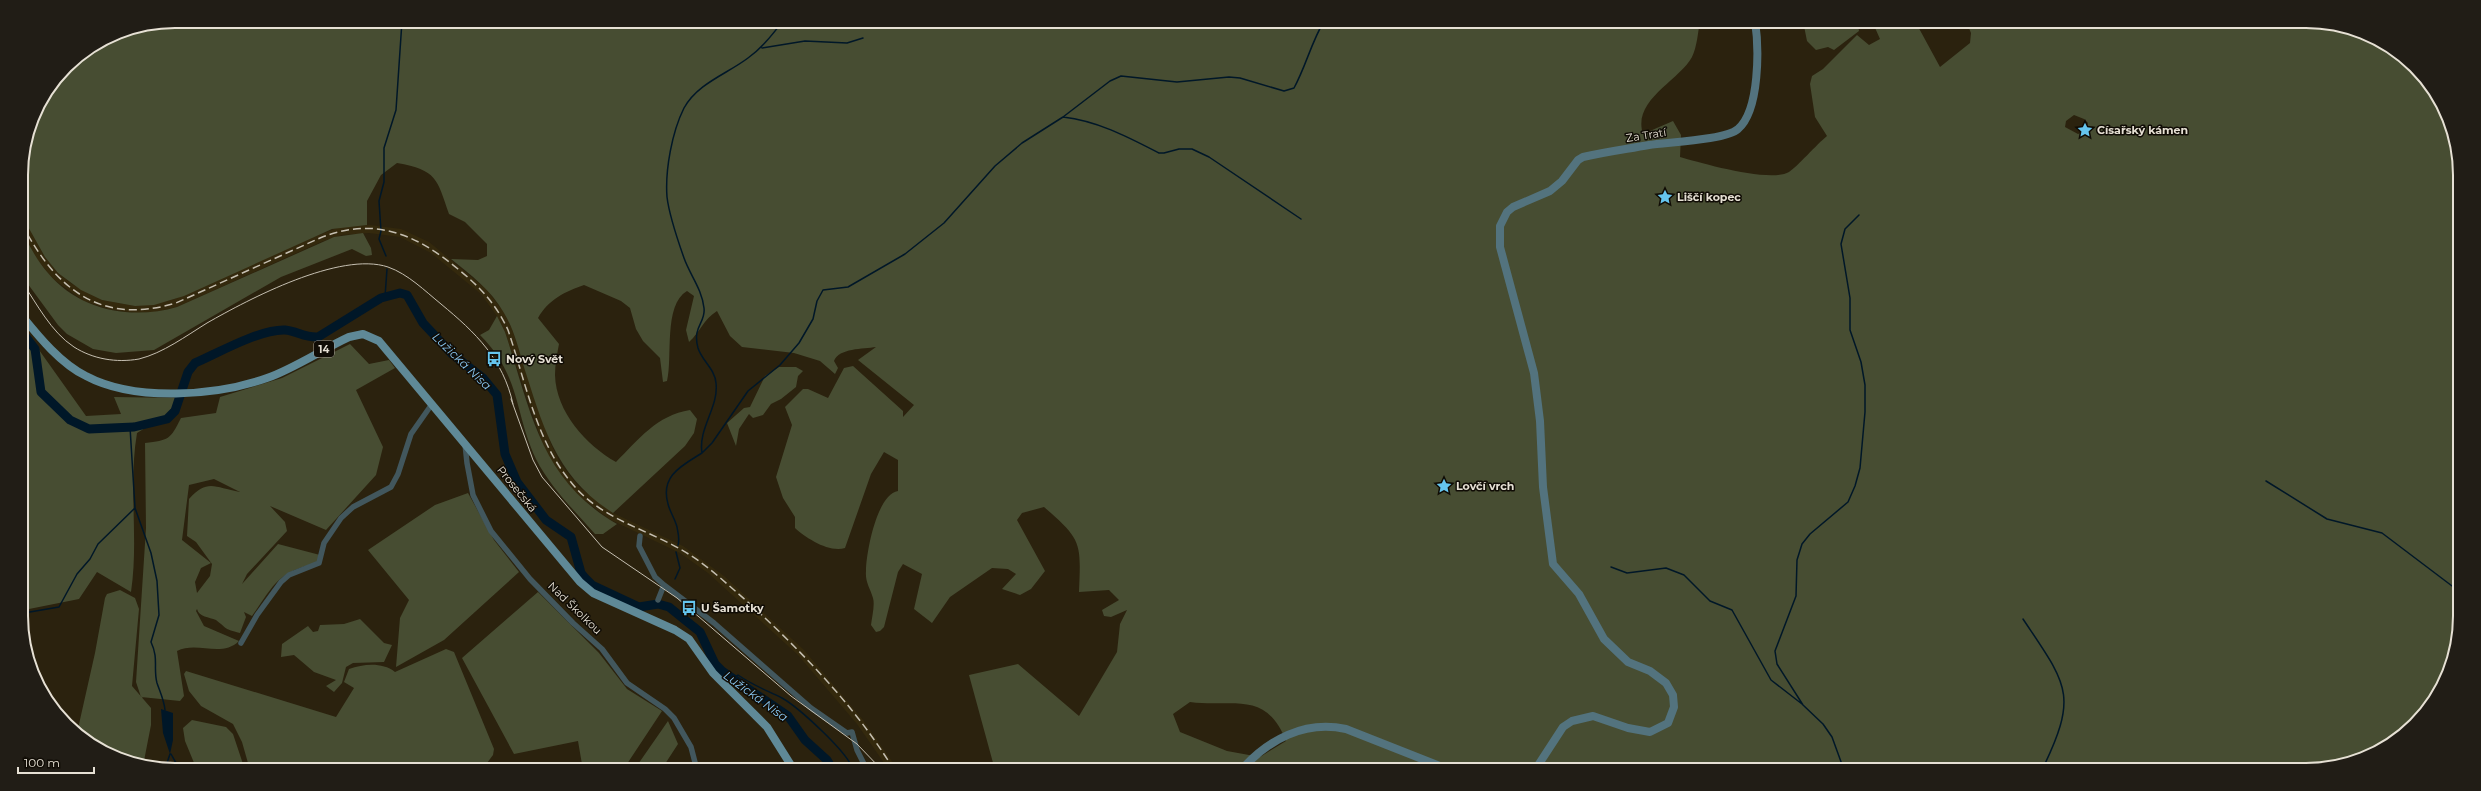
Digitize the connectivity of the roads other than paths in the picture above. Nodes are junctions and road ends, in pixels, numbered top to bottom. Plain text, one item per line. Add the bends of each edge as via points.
1 (1756, 28) edge
2 (28, 322) edge
3 (432, 404) junction
4 (466, 444) junction
5 (640, 536) dead end
6 (664, 585) junction
7 (658, 600) dead end
8 (241, 644) dead end
9 (695, 763) edge
10 (790, 763) edge
11 (864, 763) edge
12 (1248, 763) edge
13 (1432, 763) edge
14 (1540, 763) edge

1 - 14 street, Za Tratí via 1758,58 1749,112 1738,130 1720,136 1587,156 1578,160 1562,181 1550,191 1513,207 1507,212 1500,226 1499,237 1508,283 1534,373 1544,487 1555,568 1579,594 1604,639 1628,662 1650,671 1666,683 1673,695 1674,707 1668,723 1650,732 1628,728 1593,716 1572,721 1563,727
2 - 3 main road, Prosečská / 14 via 64,361 84,376 124,389 176,393 221,390 268,378 349,337 363,334 380,341
3 - 4 main road, Prosečská / 14
3 - 8 street via 411,434 391,487 353,507 341,518 324,543 319,563 289,574 281,582 257,615
4 - 9 street, Nad Školkou via 466,463 473,495 491,530 530,579 602,649 627,683 674,718 691,747
4 - 10 main road, Prosečská / 14 via 588,590 675,630 693,643 713,672 767,727
5 - 6 street via 639,546 655,578
6 - 7 street
6 - 11 street via 714,623 811,708 847,733 852,732
12 - 13 street via 1282,736 1312,728 1328,727 1346,729

